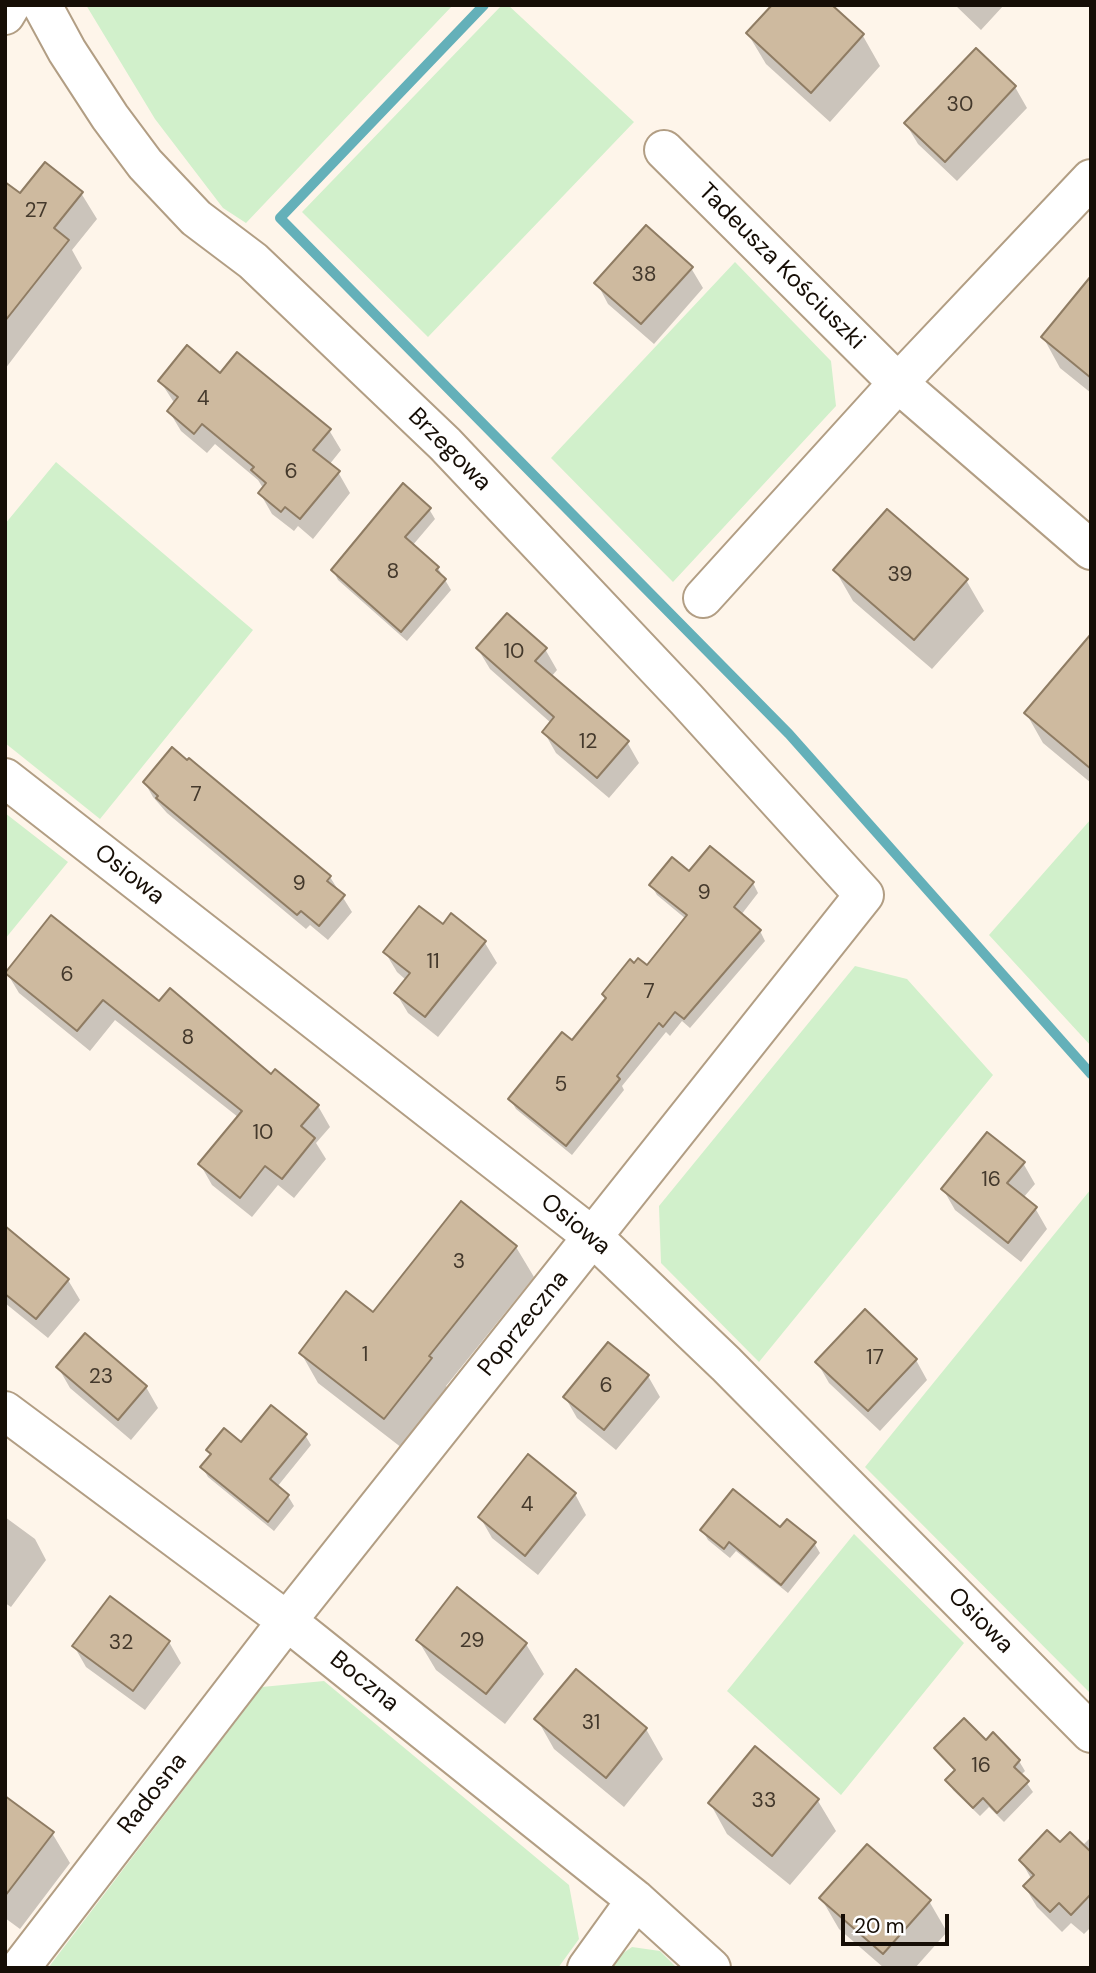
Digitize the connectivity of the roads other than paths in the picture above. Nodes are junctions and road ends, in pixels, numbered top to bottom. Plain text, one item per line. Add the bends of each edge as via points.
1 (11, 5) edge
2 (42, 5) edge
3 (5, 15) edge
4 (664, 150) dead end
5 (1091, 179) edge
6 (898, 383) junction
7 (1091, 550) edge
8 (703, 597) dead end
9 (5, 778) edge
10 (864, 895) joint
11 (593, 1237) junction
12 (5, 1410) edge
13 (287, 1621) junction
14 (1091, 1733) edge
15 (636, 1900) junction
16 (20, 1968) edge
17 (587, 1968) edge
18 (711, 1968) edge

1 - 3 street
2 - 10 street, Brzegowa via 67,51 145,164 196,218 253,261 445,444
4 - 6 street, Tadeusza Kościuszki
5 - 6 street
6 - 7 street, Tadeusza Kościuszki
6 - 8 street
9 - 11 street, Osiowa
10 - 11 street, Poprzeczna
11 - 13 street, Poprzeczna
11 - 14 street, Osiowa via 726,1364
12 - 13 street, Boczna
13 - 15 street, Boczna
13 - 16 street, Radosna
15 - 17 street
15 - 18 street, Boczna

